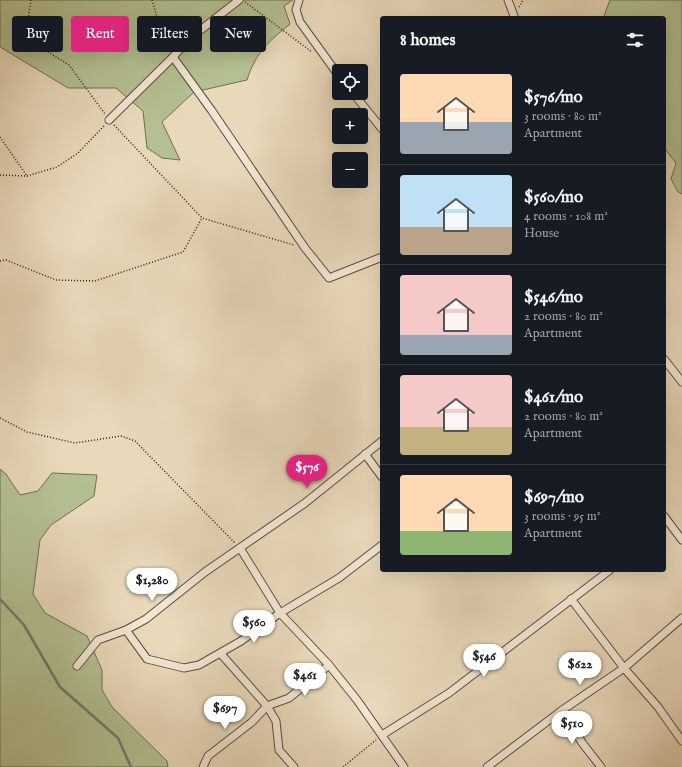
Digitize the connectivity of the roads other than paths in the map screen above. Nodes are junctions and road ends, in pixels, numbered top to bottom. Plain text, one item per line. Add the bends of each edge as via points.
1 (240, 0) edge
2 (299, 0) edge
3 (508, 0) edge
4 (514, 16) edge
5 (173, 57) junction
6 (332, 66) edge
7 (359, 100) edge
8 (110, 120) road end
9 (380, 127) edge
10 (380, 258) edge
11 (666, 362) edge
12 (682, 382) edge
13 (380, 443) edge
14 (365, 454) junction
15 (380, 475) edge
16 (667, 527) edge
17 (682, 540) edge
18 (380, 547) edge
19 (240, 548) junction
20 (607, 572) edge
21 (571, 599) junction
22 (280, 613) junction
23 (682, 618) edge
24 (126, 630) junction
25 (221, 654) junction
26 (329, 665) junction
27 (77, 666) dead end
28 (624, 668) junction
29 (266, 706) junction
30 (561, 711) junction
31 (382, 735) junction
32 (682, 741) edge
33 (497, 764) edge
34 (203, 767) edge
35 (294, 767) edge
36 (404, 767) edge
37 (487, 767) edge
38 (601, 767) edge

1 - 5 street via 189,39
2 - 6 street via 296,10 300,22
3 - 4 street
5 - 8 street
5 - 10 street via 305,248 329,278
7 - 9 street
11 - 12 street
13 - 14 street
14 - 15 street
14 - 19 street via 305,503
16 - 17 street
18 - 22 street via 339,578
19 - 22 street
19 - 24 street via 146,619
20 - 21 street
21 - 28 street
21 - 31 street via 449,693
22 - 25 street
22 - 26 street
23 - 28 street
24 - 25 street via 147,659 184,668 199,665
24 - 27 street via 98,640
25 - 29 street
26 - 29 street via 289,698
26 - 31 street
28 - 30 street
28 - 32 street via 658,707
29 - 34 street via 252,722 208,756
29 - 35 street via 276,721 279,750
30 - 33 street
30 - 38 street
31 - 36 street
33 - 37 street

